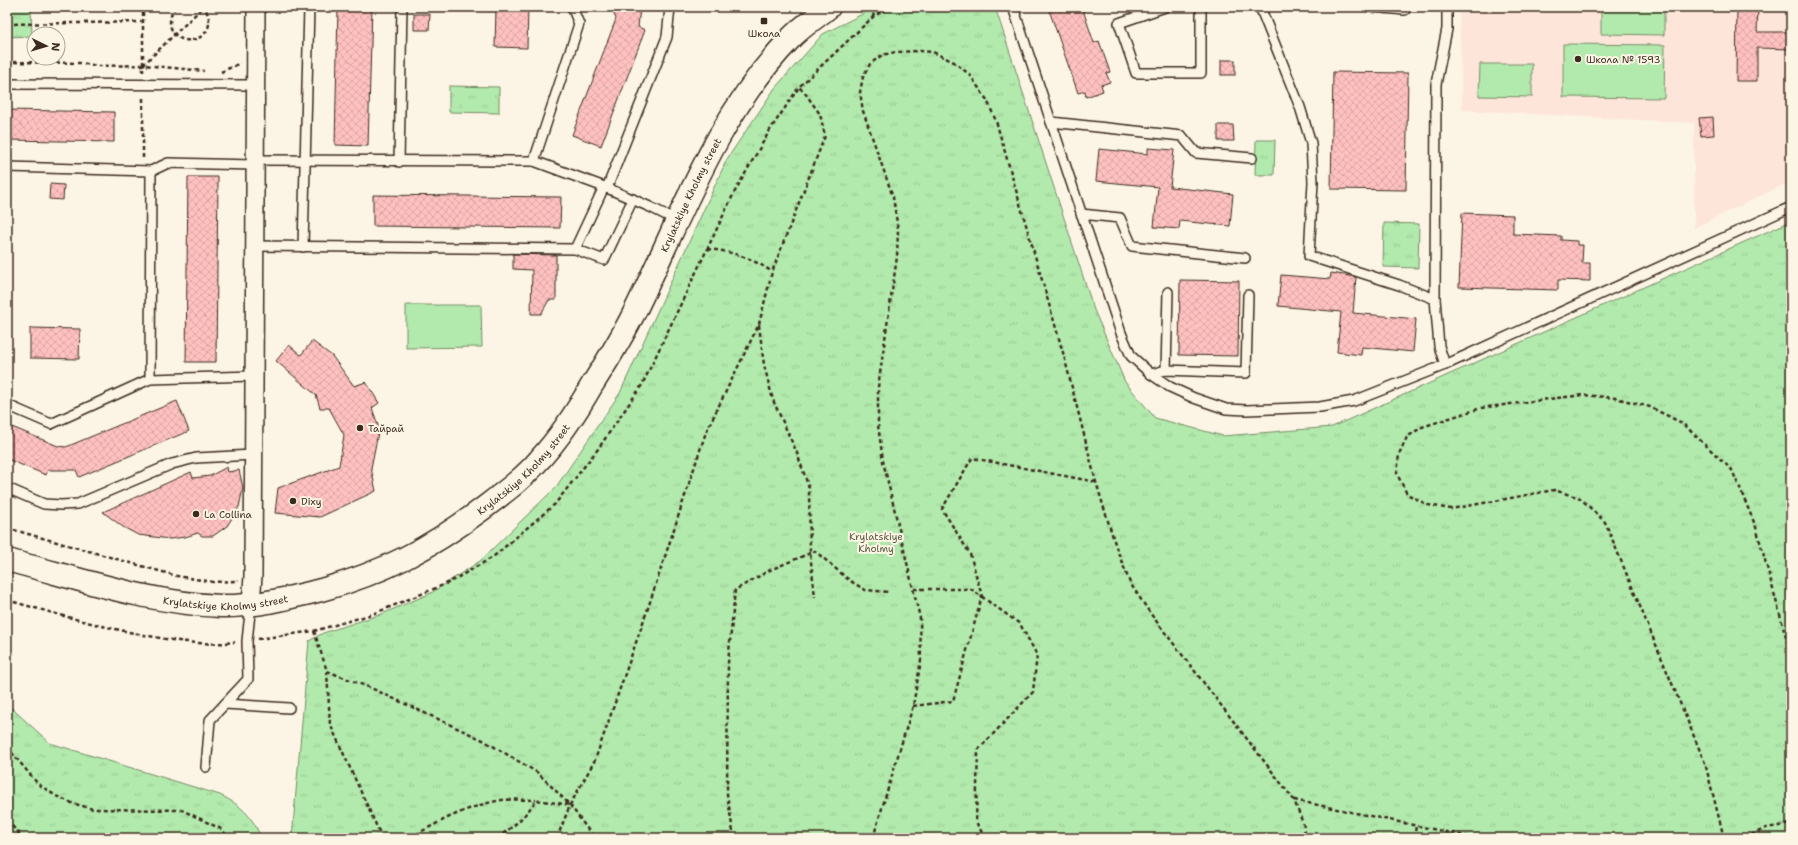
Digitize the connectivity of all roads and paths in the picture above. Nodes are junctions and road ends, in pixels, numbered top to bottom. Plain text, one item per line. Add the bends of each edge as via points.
1 (143, 7) edge
2 (176, 7) edge
3 (203, 7) edge
4 (256, 7) edge
5 (309, 7) edge
6 (402, 7) edge
7 (572, 7) edge
8 (670, 7) edge
9 (828, 7) edge
10 (870, 7) edge
11 (891, 7) edge
12 (1013, 7) edge
13 (1165, 7) edge
14 (1201, 7) edge
15 (1260, 7) edge
16 (1371, 7) edge
17 (1446, 7) edge
18 (1405, 10) dead end
19 (874, 16) junction
20 (143, 22) junction
21 (7, 24) edge
22 (175, 34) junction
23 (7, 62) edge
24 (240, 62) dead end
25 (143, 65) junction
26 (206, 72) dead end
27 (219, 73) dead end
28 (7, 84) edge
29 (143, 85) junction
30 (255, 85) junction
31 (799, 87) junction
32 (1051, 122) junction
33 (1252, 158) dead end
34 (143, 160) dead end
35 (305, 161) junction
36 (534, 161) junction
37 (254, 162) junction
38 (399, 162) junction
39 (7, 167) edge
40 (151, 171) junction
41 (605, 188) junction
42 (633, 199) junction
43 (1791, 206) edge
44 (1081, 214) junction
45 (678, 221) junction
46 (254, 246) junction
47 (303, 247) junction
48 (575, 249) junction
49 (707, 249) junction
50 (1245, 258) dead end
51 (772, 272) junction
52 (1168, 292) dead end
53 (1248, 295) dead end
54 (1435, 299) junction
55 (759, 324) junction
56 (1446, 365) junction
57 (1166, 370) junction
58 (1151, 374) junction
59 (254, 376) junction
60 (150, 379) junction
61 (7, 406) edge
62 (253, 455) junction
63 (1096, 482) junction
64 (7, 488) edge
65 (810, 553) junction
66 (7, 560) edge
67 (914, 589) junction
68 (889, 592) dead end
69 (982, 596) junction
70 (815, 597) dead end
71 (7, 600) edge
72 (251, 604) junction
73 (314, 630) junction
74 (247, 641) junction
75 (1791, 655) edge
76 (327, 671) junction
77 (225, 704) junction
78 (913, 706) junction
79 (289, 708) dead end
80 (7, 747) edge
81 (206, 767) dead end
82 (536, 800) junction
83 (1294, 800) junction
84 (570, 805) junction
85 (7, 821) edge
86 (1791, 824) edge
87 (1416, 826) junction
88 (415, 835) junction
89 (24, 838) edge
90 (229, 838) edge
91 (382, 838) edge
92 (410, 838) edge
93 (422, 838) edge
94 (497, 838) edge
95 (557, 838) edge
96 (594, 838) edge
97 (734, 838) edge
98 (873, 838) edge
99 (985, 838) edge
100 (1305, 838) edge
101 (1414, 838) edge
102 (1475, 838) edge
103 (1724, 838) edge
104 (1745, 838) edge

1 - 20 path
2 - 22 path via 170,18
3 - 22 path
3 - 22 path via 208,13 209,21 204,35 189,41
4 - 30 street
5 - 35 lane
6 - 38 lane
7 - 36 lane via 579,24
8 - 41 lane via 667,37
9 - 45 street, Krylatskiye Kholmy street via 791,38 735,109 704,164
10 - 19 path
11 - 19 path
12 - 32 lane
13 - 14 lane via 1119,23 1136,73 1201,73
15 - 54 lane via 1300,107 1311,144 1313,182 1309,256
16 - 18 lane
17 - 54 lane via 1447,29 1436,84
19 - 31 path
20 - 21 path
20 - 25 path
22 - 25 path
23 - 25 path via 81,63 97,66
24 - 27 path
25 - 26 path
28 - 29 lane
29 - 30 lane
29 - 34 path
30 - 37 street
31 - 49 path via 770,130 734,193
31 - 51 path via 820,114 825,136
32 - 33 lane via 1182,136 1196,153
32 - 44 lane
35 - 37 lane
35 - 38 lane
35 - 47 lane
36 - 38 lane
36 - 41 lane
37 - 40 lane via 168,163
37 - 46 street
39 - 40 lane
40 - 60 lane
41 - 42 lane
41 - 48 lane
42 - 45 lane
42 - 48 lane via 604,260
43 - 56 lane
44 - 50 lane via 1120,218 1132,246
44 - 58 lane via 1121,334 1131,356
45 - 72 street, Krylatskiye Kholmy street via 610,358 560,435 518,482 413,556 382,570 314,592
46 - 47 lane
46 - 59 street
47 - 48 lane
49 - 51 path via 724,250 749,258
49 - 73 path via 642,385 598,449 555,504 493,557 448,584 373,614
51 - 55 path
52 - 57 lane
53 - 57 lane via 1246,373
54 - 56 lane via 1439,346
55 - 65 path via 764,365 773,400 797,453 808,488
55 - 84 path via 706,432 595,760
56 - 58 lane via 1354,401 1320,407 1247,410 1226,409 1194,398 1170,387
57 - 58 lane
59 - 60 lane
59 - 62 street
60 - 61 lane via 51,424
62 - 64 lane via 196,458 172,464 78,504 44,504
62 - 72 street
63 - 67 path via 1064,356 996,121 987,100 970,75 954,62 933,52 918,50 882,55 870,64 863,77 860,92 893,197 898,229 897,257 878,387 878,425 882,461
63 - 69 path via 972,458 942,509 970,554
63 - 83 path via 1116,548 1130,583 1150,613
65 - 68 path via 815,551 865,590
65 - 70 path
65 - 97 path via 770,570 735,590 728,662 727,794
66 - 72 street, Krylatskiye Kholmy street via 166,600 209,605
67 - 69 path via 971,589
67 - 78 path via 920,618 921,660
69 - 78 path via 953,701
69 - 99 path via 1020,624 1037,656 1033,692 978,750 976,822
71 - 74 path via 99,626 168,640 220,644
72 - 74 lane
73 - 74 path
73 - 76 path
74 - 77 lane via 248,679
75 - 103 path via 1756,527 1732,470 1682,423 1637,403 1583,395 1481,408 1422,428 1407,437 1399,454 1397,474 1407,494 1428,505 1451,509 1554,490 1580,498 1605,522 1705,763
76 - 84 path via 371,688 483,740 538,773
76 - 91 path via 330,724
77 - 79 lane
77 - 81 lane via 210,720
78 - 98 path
80 - 90 path via 38,784 72,803 93,809 182,810 221,829
82 - 84 path
82 - 88 path via 503,800 477,806
82 - 94 path via 516,825
83 - 87 path
83 - 100 path via 1304,826
84 - 95 path
84 - 96 path
85 - 89 path
86 - 104 path via 1766,828
87 - 101 path
87 - 102 path
88 - 92 path
88 - 93 path

